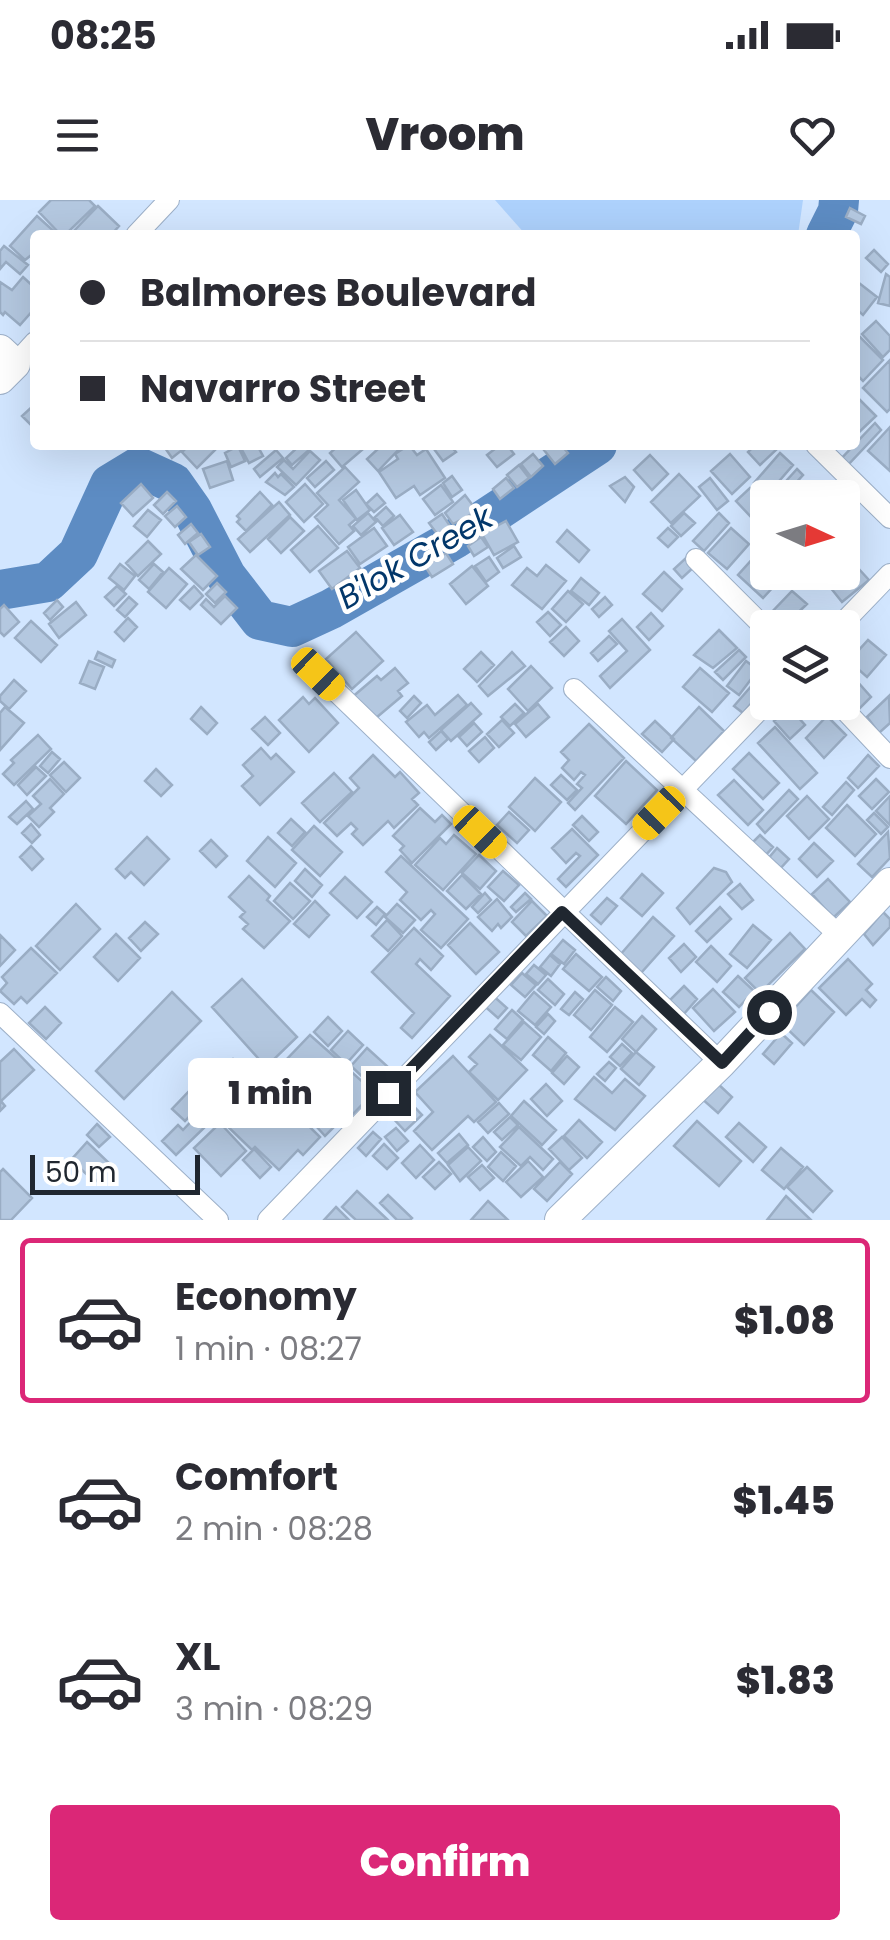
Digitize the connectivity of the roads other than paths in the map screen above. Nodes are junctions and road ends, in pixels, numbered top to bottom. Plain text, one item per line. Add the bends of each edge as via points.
1 (169, 200) edge
2 (141, 230) edge
3 (821, 450) edge
4 (890, 518) edge
5 (696, 559) dead end
6 (890, 574) edge
7 (855, 610) edge
8 (750, 613) edge
9 (318, 674) dead end
10 (574, 689) dead end
11 (750, 720) edge
12 (854, 720) edge
13 (890, 758) edge
14 (684, 788) junction
15 (890, 882) edge
16 (562, 912) junction
17 (840, 936) junction
18 (0, 1012) edge
19 (722, 1063) junction
20 (218, 1220) edge
21 (268, 1220) edge
22 (560, 1220) edge

1 - 2 street
3 - 4 street
5 - 8 street
6 - 7 street
9 - 16 street
10 - 14 street
11 - 14 street
12 - 13 street
14 - 16 street
14 - 17 street
15 - 17 main road
16 - 19 street
16 - 21 street
17 - 19 main road
18 - 20 street
19 - 22 main road

